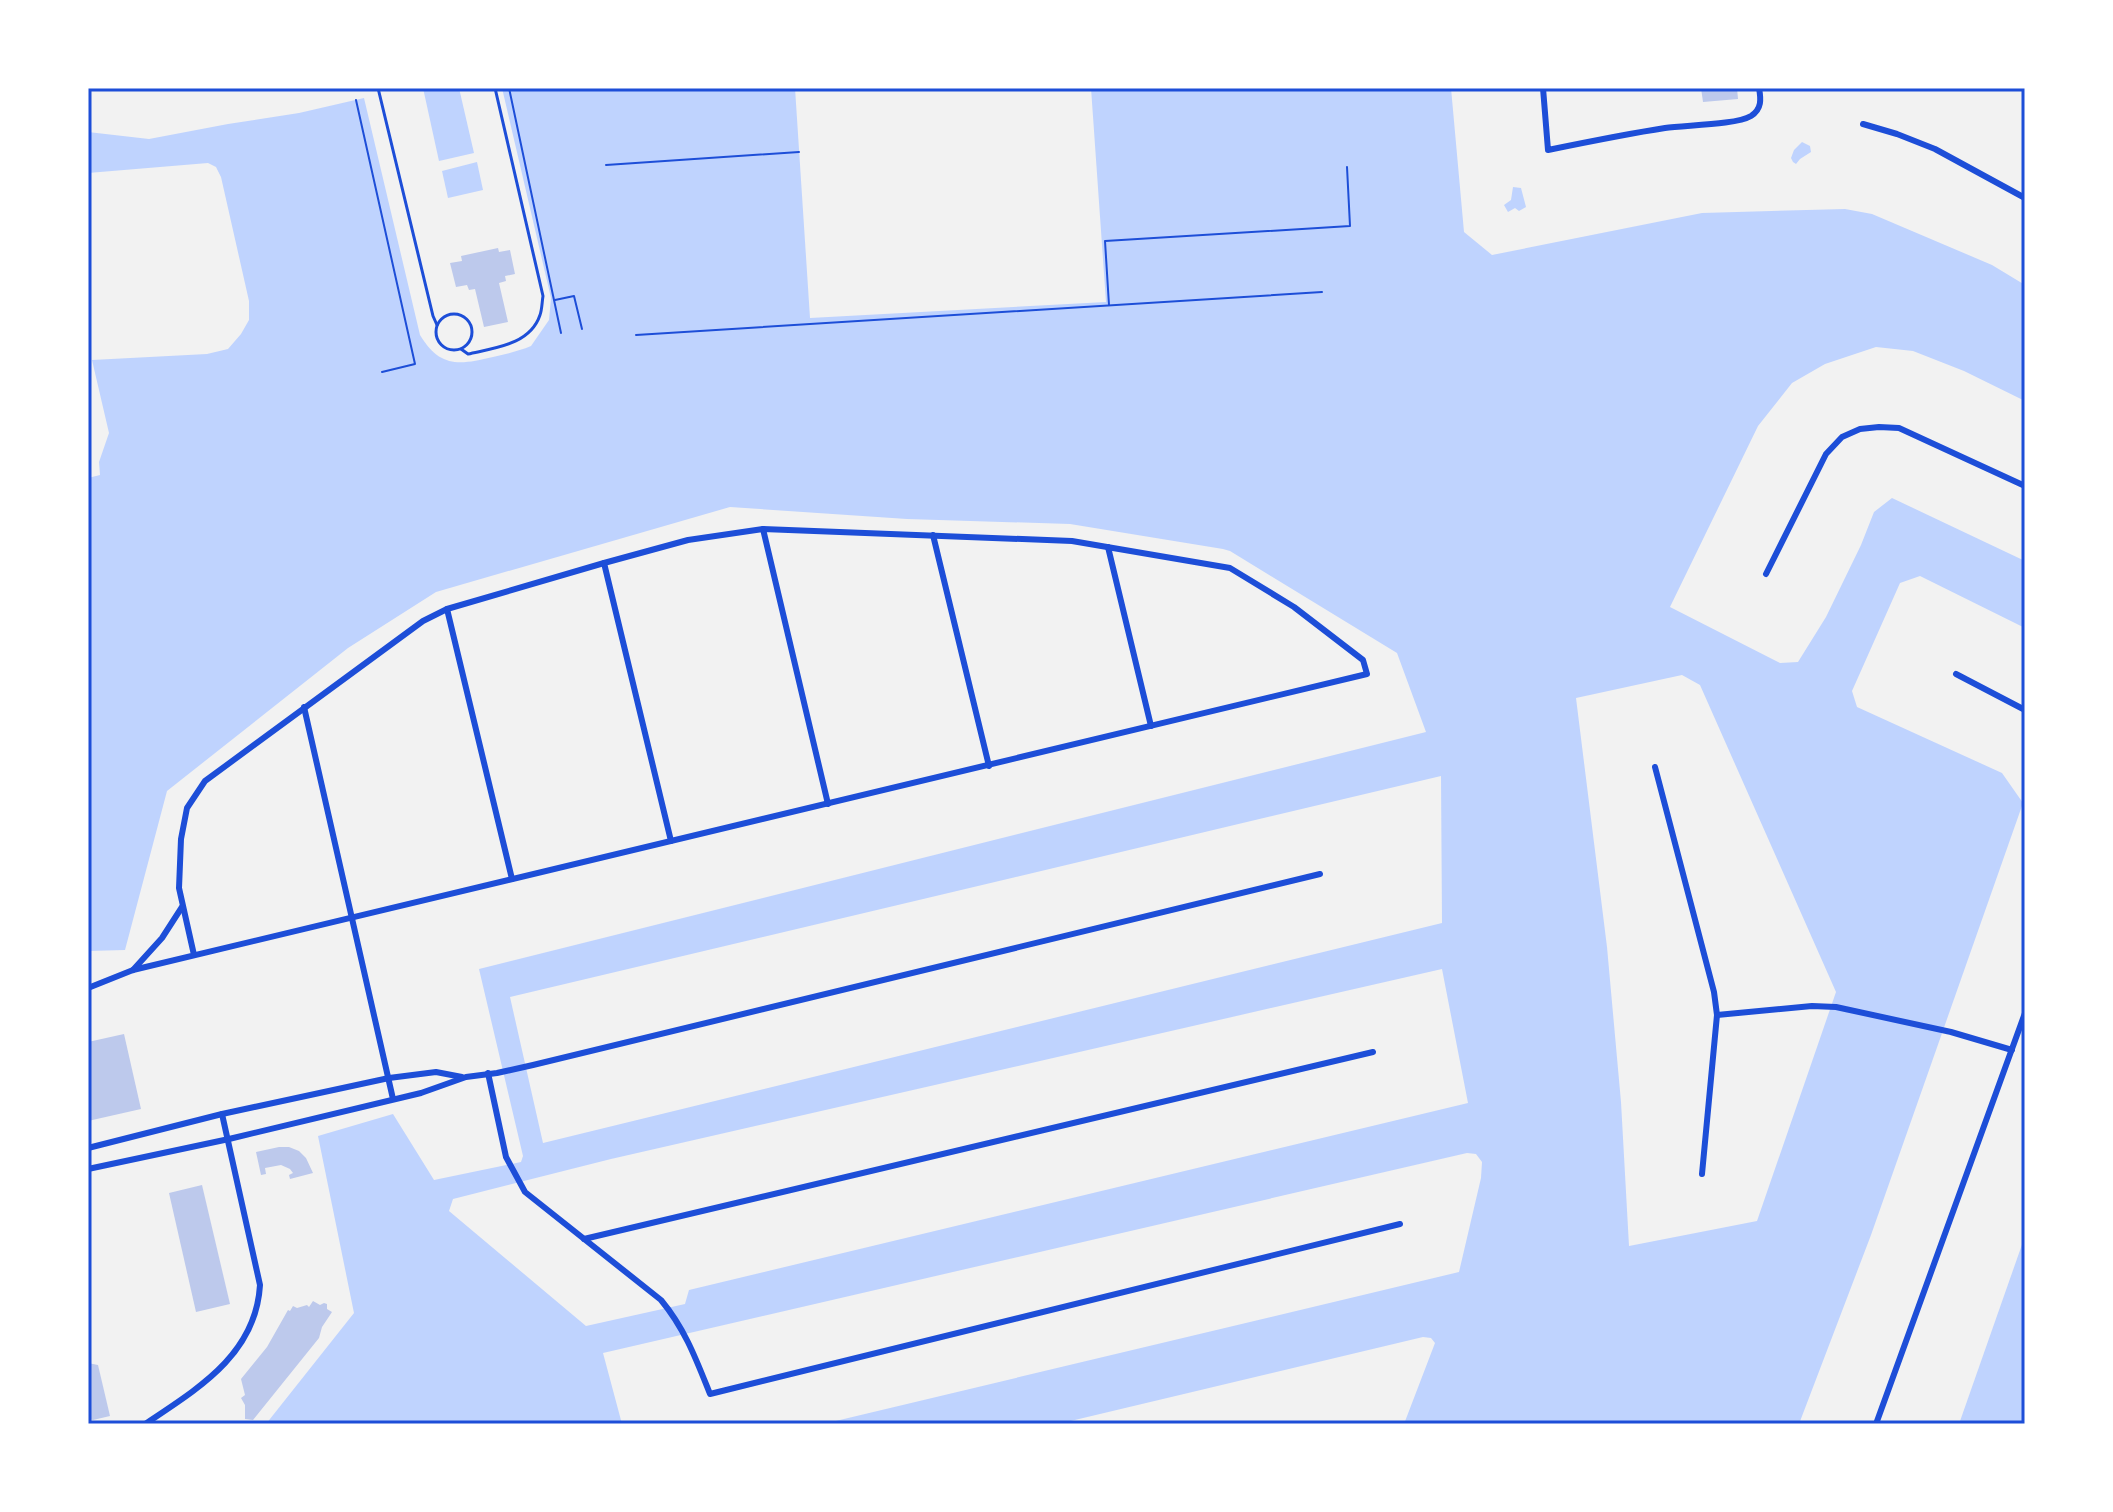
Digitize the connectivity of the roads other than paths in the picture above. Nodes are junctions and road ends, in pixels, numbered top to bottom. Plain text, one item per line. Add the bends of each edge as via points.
1 (378, 88) edge
2 (495, 88) edge
3 (1543, 88) edge
4 (1759, 88) edge
5 (1863, 124) dead end
6 (2025, 198) edge
7 (437, 325) junction
8 (461, 349) junction
9 (2025, 486) edge
10 (763, 529) junction
11 (933, 535) junction
12 (1108, 547) junction
13 (604, 563) junction
14 (1766, 574) dead end
15 (447, 609) junction
16 (1956, 674) dead end
17 (304, 707) junction
18 (2025, 710) edge
19 (1151, 726) junction
20 (989, 766) junction
21 (1655, 767) dead end
22 (828, 804) junction
23 (671, 841) junction
24 (1320, 874) dead end
25 (512, 879) junction
26 (182, 907) junction
27 (352, 916) junction
28 (194, 955) junction
29 (133, 970) junction
30 (88, 988) edge
31 (2025, 1013) edge
32 (1717, 1015) junction
33 (2012, 1050) junction
34 (1373, 1052) dead end
35 (488, 1073) junction
36 (466, 1077) junction
37 (389, 1078) junction
38 (393, 1099) junction
39 (222, 1114) junction
40 (229, 1139) junction
41 (88, 1148) edge
42 (88, 1169) edge
43 (1702, 1174) dead end
44 (1400, 1224) dead end
45 (584, 1239) junction
46 (145, 1424) edge
47 (1876, 1424) edge

1 - 7 lane
2 - 8 lane via 543,296 540,318 516,343 468,354
3 - 4 street via 1548,150 1750,116 1759,108
5 - 6 street via 1935,149
7 - 8 lane via 442,346
7 - 8 lane via 452,314 468,321 471,339
9 - 14 street via 1899,428 1860,429 1842,437 1826,454
10 - 11 street
10 - 13 street via 688,540
10 - 22 street
11 - 12 street
11 - 20 street
12 - 19 street
12 - 19 street via 1230,568 1294,607 1363,660 1367,674
13 - 15 street
13 - 23 street
15 - 17 street
15 - 25 street
16 - 18 street
17 - 26 street via 205,781 187,808 181,839
17 - 27 street
19 - 20 street
20 - 22 street
21 - 32 street
22 - 23 street
23 - 25 street
24 - 35 street
25 - 27 street
26 - 28 street
26 - 29 street
27 - 28 street
27 - 37 street
28 - 29 street
29 - 30 street
31 - 33 street
32 - 33 street via 1836,1007
32 - 43 street
33 - 47 street
34 - 45 street
35 - 36 street
35 - 45 street via 506,1157 525,1192
36 - 37 street via 436,1072
36 - 38 street
37 - 38 street
37 - 39 street
38 - 40 street
39 - 40 street
39 - 41 street
40 - 42 street
40 - 46 street via 260,1285 259,1306 248,1333 224,1366
44 - 45 street via 710,1394 677,1319

